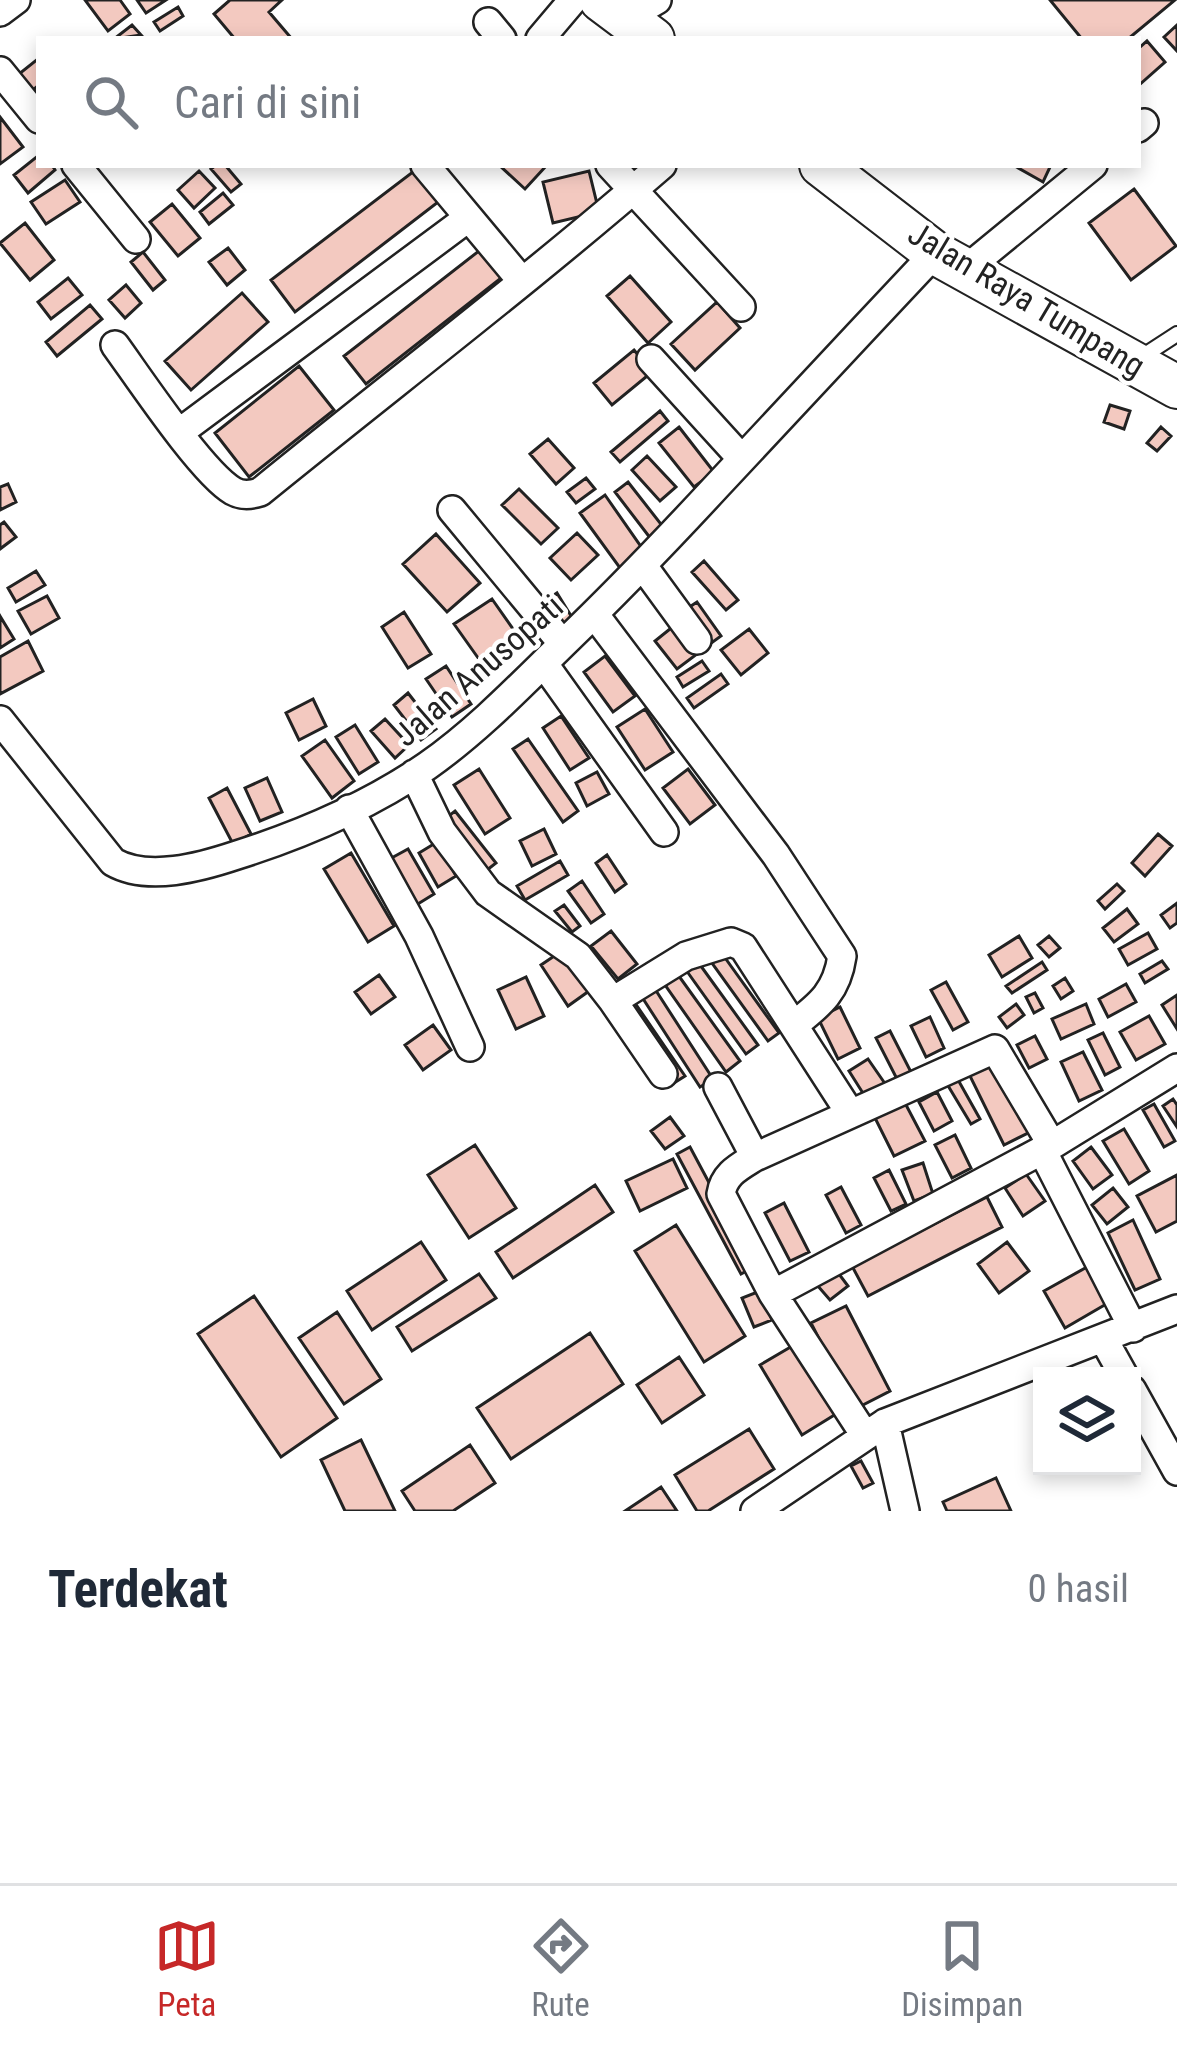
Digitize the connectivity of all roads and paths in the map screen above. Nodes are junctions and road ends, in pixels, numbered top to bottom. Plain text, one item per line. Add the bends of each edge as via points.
1 (16, 0) edge
2 (573, 0) edge
3 (0, 12) edge
4 (543, 36) edge
5 (0, 71) edge
6 (36, 115) edge
7 (78, 168) edge
8 (427, 168) edge
9 (613, 168) edge
10 (659, 168) edge
11 (825, 168) edge
12 (1089, 168) edge
13 (633, 190) junction
14 (468, 218) junction
15 (136, 239) dead end
16 (950, 261) junction
17 (521, 280) junction
18 (741, 307) dead end
19 (1177, 334) edge
20 (115, 345) dead end
21 (651, 359) dead end
22 (1133, 363) junction
23 (1177, 387) edge
24 (180, 432) junction
25 (742, 459) junction
26 (452, 510) dead end
27 (643, 566) junction
28 (595, 615) junction
29 (697, 640) dead end
30 (554, 654) junction
31 (0, 720) edge
32 (414, 774) junction
33 (349, 809) junction
34 (664, 832) dead end
35 (613, 1001) junction
36 (794, 1025) junction
37 (470, 1047) dead end
38 (1177, 1068) edge
39 (663, 1074) dead end
40 (718, 1087) dead end
41 (850, 1113) junction
42 (1047, 1148) junction
43 (755, 1157) junction
44 (773, 1294) junction
45 (1177, 1309) edge
46 (1133, 1328) junction
47 (1104, 1340) junction
48 (1119, 1367) edge
49 (1141, 1406) edge
50 (874, 1429) junction
51 (1177, 1471) edge
52 (755, 1511) edge
53 (905, 1511) edge

1 - 3 street
2 - 4 street
5 - 6 street
7 - 15 street
8 - 14 street
9 - 13 street
10 - 13 street
11 - 16 main road, Jalan Raya Tumpang
12 - 16 street, Jalan Anusopati
13 - 17 street
13 - 18 street
14 - 17 street
14 - 24 street
16 - 22 main road, Jalan Raya Tumpang
16 - 25 street, Jalan Anusopati
17 - 24 street via 260,492 233,492
19 - 22 lane
20 - 24 street
21 - 25 street
22 - 23 main road, Jalan Raya Tumpang
25 - 27 street, Jalan Anusopati
26 - 30 street
27 - 28 street, Jalan Anusopati
27 - 29 street
28 - 30 street, Jalan Anusopati
28 - 36 street via 842,956 838,983
30 - 32 street, Jalan Anusopati
30 - 34 street
31 - 33 street, Jalan Anusopati via 113,862 128,870 212,863
32 - 33 street, Jalan Anusopati
32 - 35 street via 476,879 578,956
33 - 37 street
35 - 36 street via 686,956 731,942 743,947
35 - 39 street
36 - 41 street
38 - 42 street
40 - 43 street
41 - 42 street via 995,1049
41 - 43 street
42 - 44 street
42 - 46 street
43 - 44 street via 729,1174 721,1194
44 - 50 street
45 - 46 street
46 - 47 street
47 - 48 street
47 - 50 street
49 - 51 street
50 - 52 street
50 - 53 street

